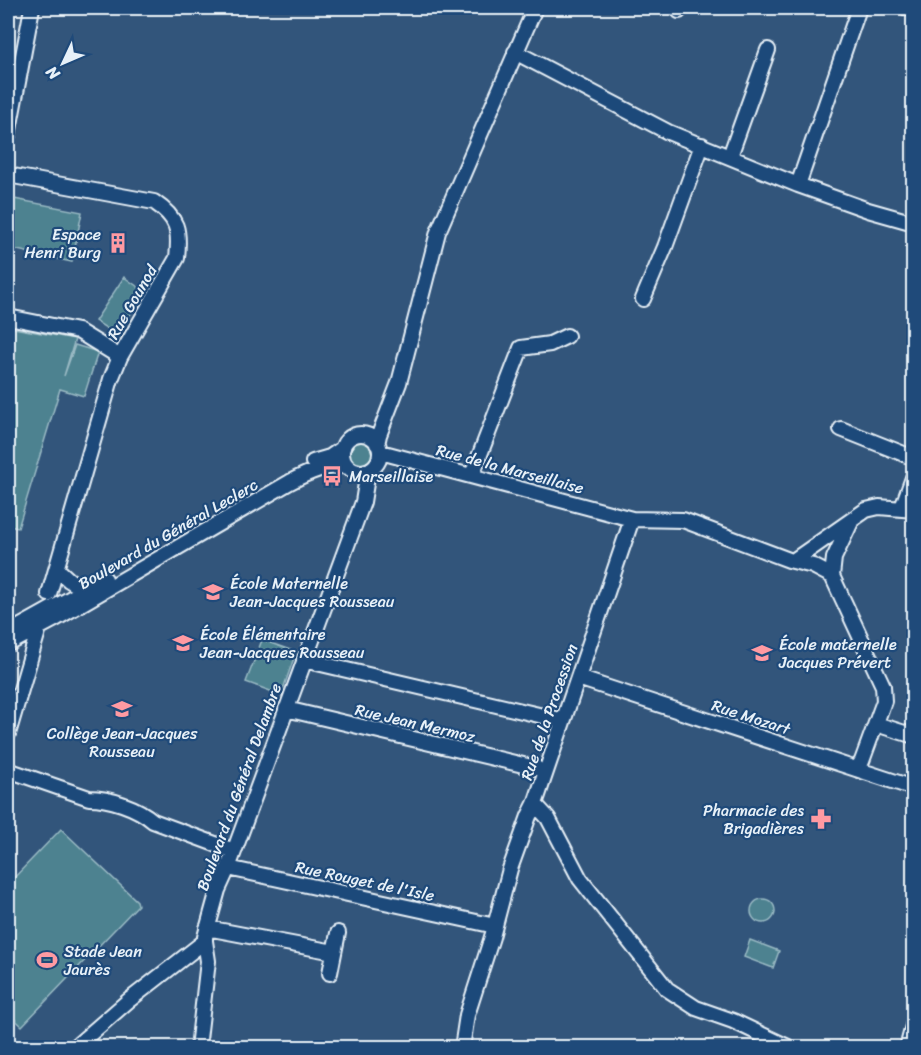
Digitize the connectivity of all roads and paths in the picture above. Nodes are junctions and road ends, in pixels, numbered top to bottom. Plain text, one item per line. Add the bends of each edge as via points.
1 (32, 8) edge
2 (535, 8) edge
3 (859, 8) edge
4 (907, 8) edge
5 (914, 9) edge
6 (768, 50) dead end
7 (515, 51) junction
8 (8, 135) edge
9 (702, 145) junction
10 (730, 156) junction
11 (8, 176) edge
12 (798, 185) junction
13 (914, 223) edge
14 (643, 299) dead end
15 (8, 317) edge
16 (567, 336) dead end
17 (120, 357) junction
18 (390, 405) junction
19 (841, 429) dead end
20 (363, 435) junction
21 (343, 448) junction
22 (379, 449) junction
23 (914, 458) edge
24 (356, 470) junction
25 (914, 475) edge
26 (472, 476) junction
27 (908, 509) edge
28 (632, 519) junction
29 (851, 522) junction
30 (794, 561) junction
31 (57, 569) junction
32 (832, 576) junction
33 (86, 591) junction
34 (50, 594) dead end
35 (39, 628) junction
36 (8, 633) edge
37 (8, 644) edge
38 (304, 660) junction
39 (578, 678) junction
40 (286, 709) junction
41 (560, 720) junction
42 (876, 724) junction
43 (8, 734) edge
44 (914, 736) edge
45 (541, 769) junction
46 (857, 769) junction
47 (8, 770) edge
48 (914, 788) edge
49 (535, 804) junction
50 (234, 851) junction
51 (228, 868) junction
52 (495, 926) junction
53 (338, 933) dead end
54 (206, 935) junction
55 (334, 952) junction
56 (330, 973) dead end
57 (74, 1047) edge
58 (198, 1047) edge
59 (462, 1047) edge
60 (790, 1047) edge

1 - 8 street
2 - 7 street
3 - 12 street
4 - 5 street
6 - 10 street
7 - 9 street via 668,132
7 - 18 street via 438,232
9 - 10 street
9 - 14 street
10 - 12 street
11 - 17 street, Rue Gounod via 154,202 176,224 177,258
12 - 13 street
15 - 17 street via 78,331
16 - 26 street via 550,344 521,348
17 - 31 street, Rue Gounod
18 - 20 street
18 - 22 street via 378,435
19 - 23 street
20 - 21 street via 351,437
20 - 22 street via 370,437
21 - 24 street via 343,458
21 - 33 street, Boulevard du Général Leclerc via 288,473
22 - 24 street via 378,462
22 - 26 street, Rue de la Marseillaise
24 - 35 street, Boulevard du Général Leclerc via 340,466 310,472
24 - 38 street, Boulevard du Général Delambre via 365,486 363,502
25 - 27 street
26 - 28 street, Rue de la Marseillaise
27 - 29 street via 879,507 866,510
28 - 30 street, Rue de la Marseillaise via 683,520
28 - 39 street, Rue de la Procession
29 - 30 street
29 - 32 street via 834,558
30 - 32 street, Rue de la Marseillaise
31 - 33 street
31 - 34 street, Rue Gounod
32 - 42 street via 883,686 884,700
33 - 36 street, Boulevard du Général Leclerc
35 - 37 street, Boulevard du Général Leclerc
35 - 43 street
38 - 40 street, Boulevard du Général Delambre
38 - 41 street
39 - 41 street, Rue de la Procession
39 - 46 street, Rue Mozart
40 - 45 street, Rue Jean Mermoz
40 - 50 street, Boulevard du Général Delambre
41 - 45 street, Rue de la Procession
42 - 44 street
42 - 46 street
45 - 49 street, Rue de la Procession
46 - 48 street, Rue Mozart
47 - 50 street via 88,798 102,798
49 - 52 street via 510,869
49 - 60 street, Rue de la Procession via 548,818 580,879 667,989 696,1008
50 - 51 street, Boulevard du Général Delambre
51 - 52 street, Rue Rouget de l'Isle
51 - 54 street, Boulevard du Général Delambre
52 - 59 street via 467,1015
53 - 55 street
54 - 55 street
54 - 57 street
54 - 58 street, Boulevard du Général Delambre via 208,961
55 - 56 street

